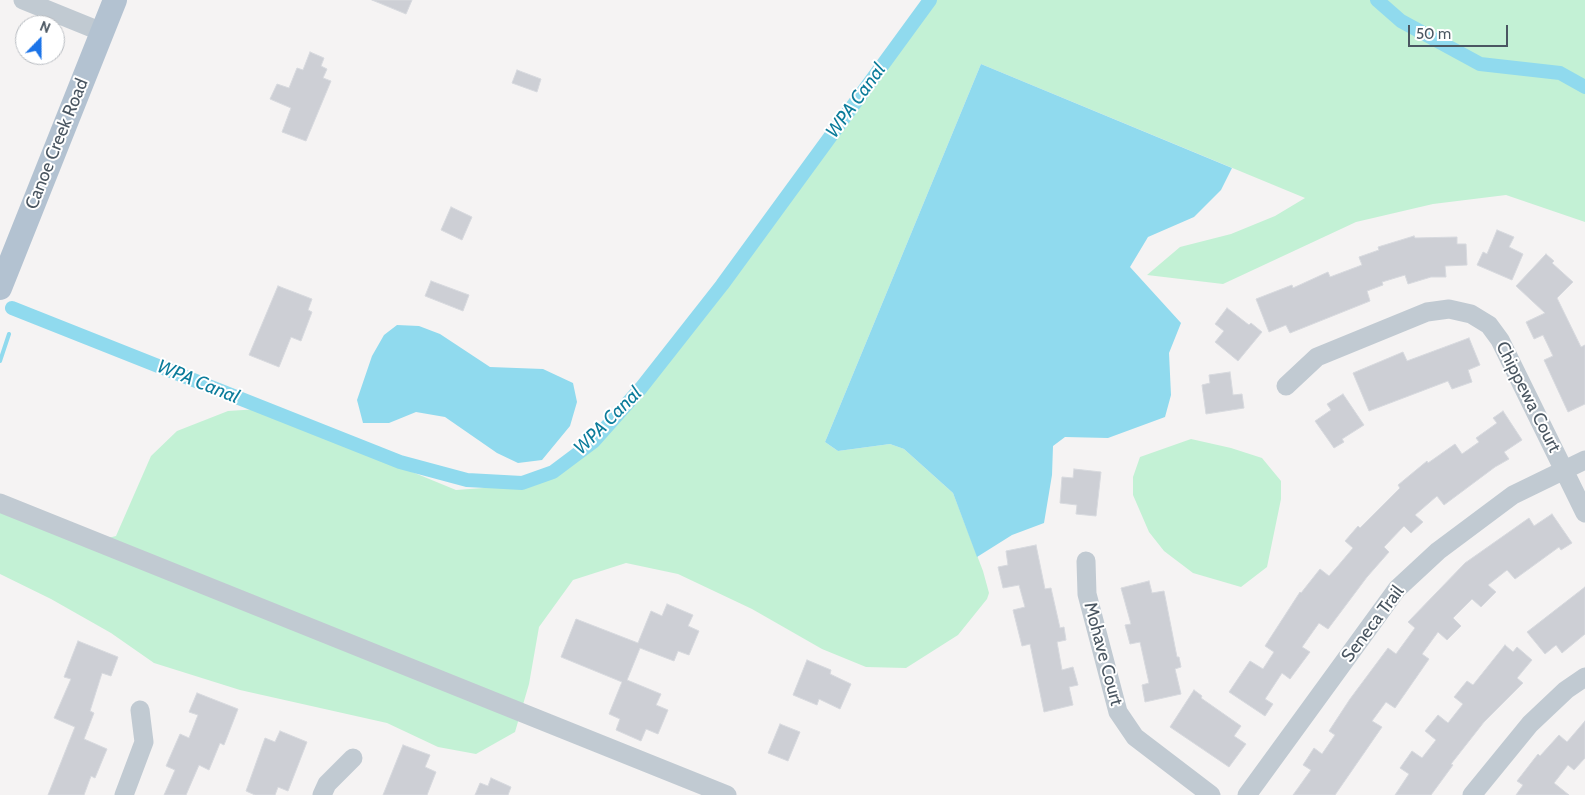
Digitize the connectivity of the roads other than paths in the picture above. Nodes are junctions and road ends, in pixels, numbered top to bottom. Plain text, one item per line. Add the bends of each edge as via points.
1 (22, 0) edge
2 (116, 0) edge
3 (102, 32) junction
4 (0, 288) edge
5 (1286, 386) dead end
6 (1585, 460) edge
7 (1564, 470) junction
8 (0, 503) edge
9 (1585, 513) edge
10 (1086, 561) dead end
11 (1585, 677) edge
12 (140, 710) dead end
13 (353, 758) dead end
14 (124, 795) edge
15 (322, 795) edge
16 (727, 795) edge
17 (1211, 795) edge
18 (1247, 795) edge
19 (1472, 795) edge

1 - 3 street
2 - 3 main road, Canoe Creek Road
3 - 4 main road, Canoe Creek Road
5 - 7 street, Chippewa Court via 1316,356 1427,312 1449,309 1471,314 1489,325 1500,340
6 - 7 street, Seneca Trail
7 - 9 street, Chippewa Court
7 - 18 street, Seneca Trail via 1513,495 1438,551 1397,589
8 - 16 street
10 - 17 street, Mohave Court via 1087,594 1118,712 1135,737
11 - 19 street via 1530,724
12 - 14 street via 144,742
13 - 15 street via 327,784

